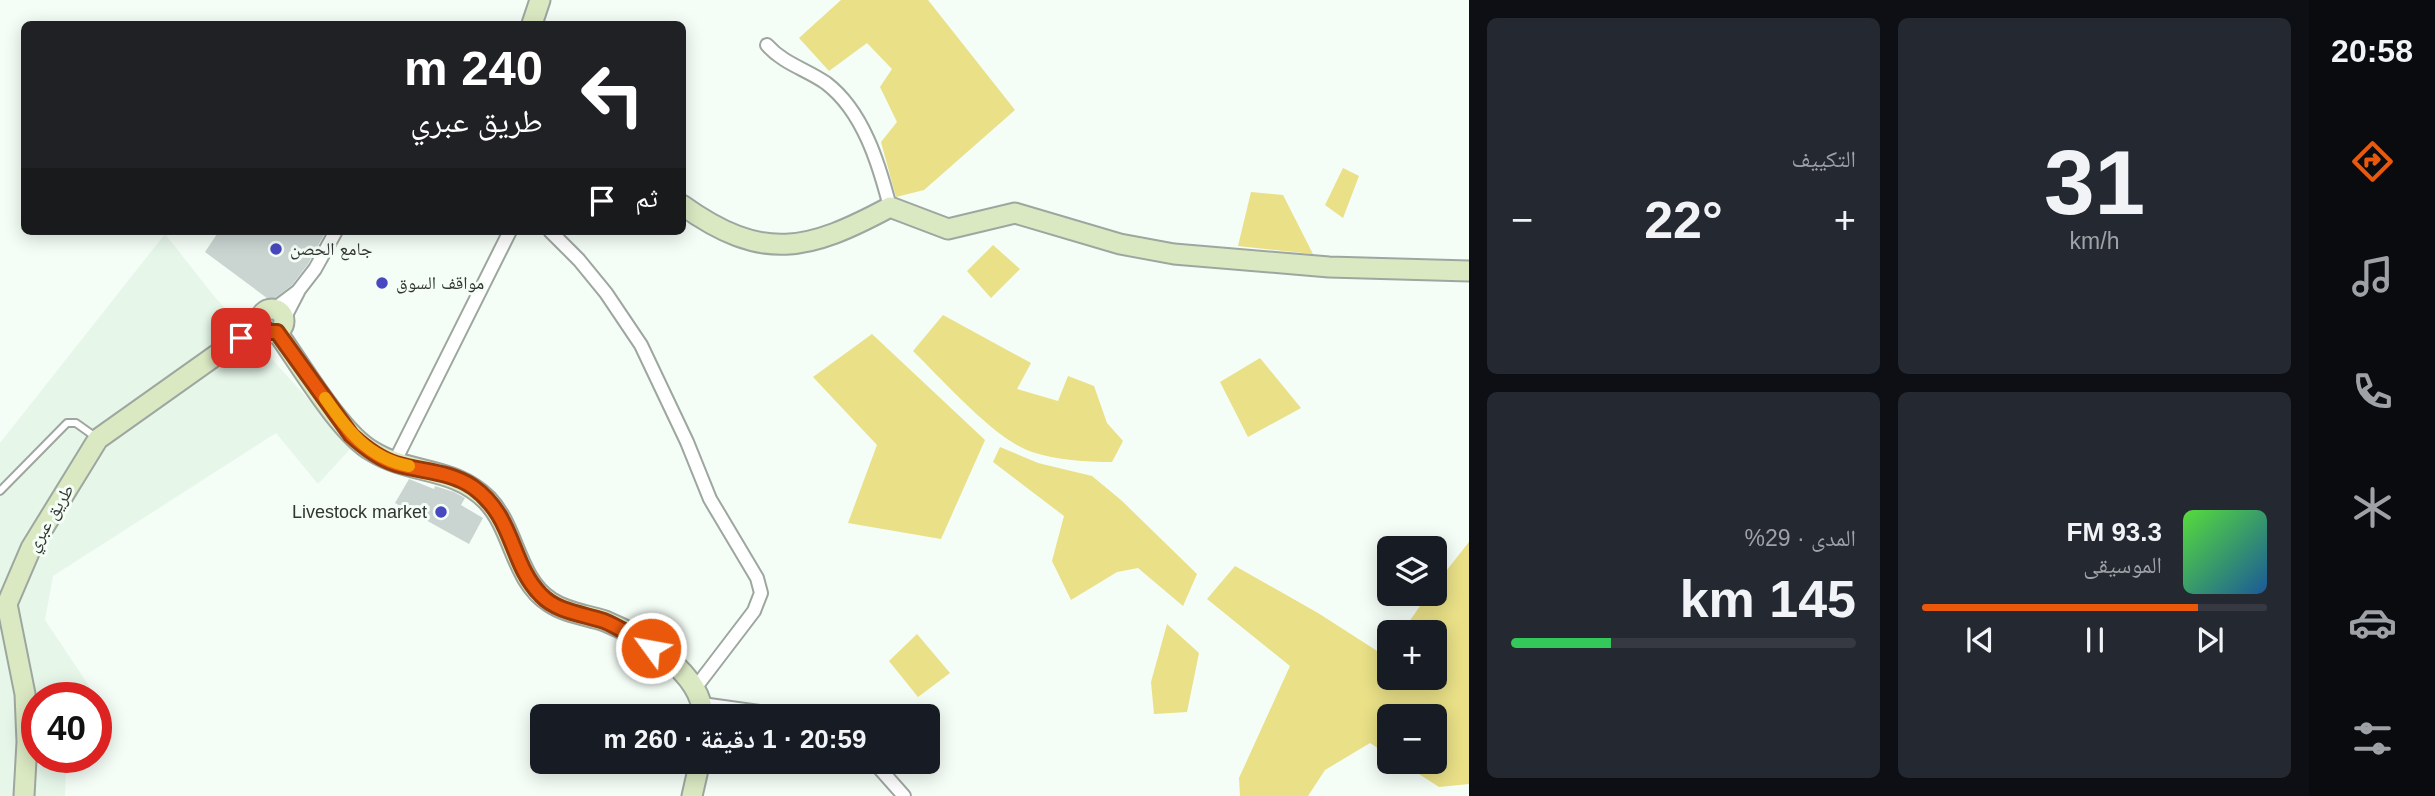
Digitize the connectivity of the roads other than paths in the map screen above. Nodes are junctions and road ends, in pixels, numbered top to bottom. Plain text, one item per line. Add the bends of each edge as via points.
1 (540, 0) edge
2 (533, 21) edge
3 (767, 45) dead end
4 (890, 207) junction
5 (686, 208) edge
6 (334, 235) edge
7 (508, 235) edge
8 (554, 235) edge
9 (1469, 271) edge
10 (274, 321) junction
11 (98, 439) junction
12 (394, 463) junction
13 (0, 491) edge
14 (700, 702) edge
15 (697, 774) edge
16 (885, 774) edge
17 (24, 796) edge
18 (692, 796) edge
19 (904, 796) edge

1 - 2 street
3 - 4 street via 784,61 828,85 847,105 868,142
4 - 5 street via 825,239 798,245 751,241 710,225
4 - 9 street via 948,229 1015,213 1120,244 1174,254 1329,267
6 - 10 street
7 - 12 street
8 - 14 street via 606,293 641,345 710,499 757,578 761,593 754,611
10 - 11 street, طريق عبري
10 - 12 street via 351,435
11 - 13 lane via 76,423 67,423
11 - 17 street, طريق عبري via 31,548 9,596 25,694
12 - 14 street via 445,474 474,488 500,515 528,579 542,597 629,633 678,668
15 - 18 street
16 - 19 street

